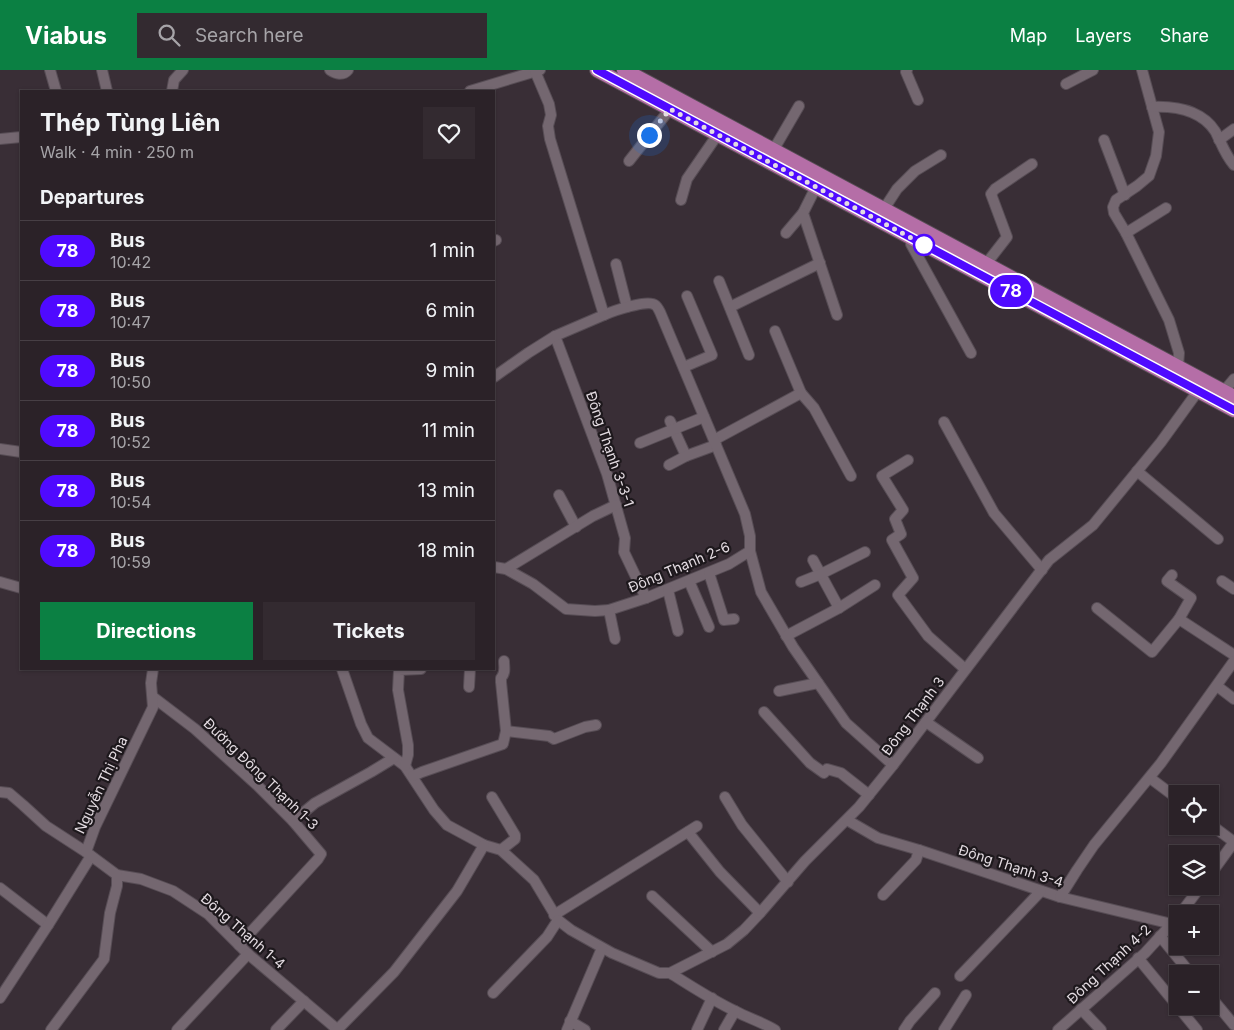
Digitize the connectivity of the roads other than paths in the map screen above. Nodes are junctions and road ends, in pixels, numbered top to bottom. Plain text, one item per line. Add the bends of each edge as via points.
1 (50, 70) edge
2 (102, 70) edge
3 (183, 70) edge
4 (330, 70) edge
5 (348, 70) edge
6 (597, 70) edge
7 (624, 70) edge
8 (906, 70) edge
9 (1093, 70) edge
10 (1142, 70) edge
11 (538, 71) edge
12 (1066, 84) dead end
13 (56, 90) edge
14 (107, 90) edge
15 (172, 90) edge
16 (473, 90) edge
17 (918, 100) dead end
18 (800, 106) dead end
19 (1152, 106) junction
20 (670, 109) junction
21 (1234, 129) edge
22 (718, 134) junction
23 (20, 137) edge
24 (0, 139) edge
25 (1104, 140) dead end
26 (1219, 140) junction
27 (774, 149) junction
28 (941, 155) dead end
29 (629, 161) dead end
30 (1032, 164) dead end
31 (1234, 165) edge
32 (816, 187) junction
33 (1125, 195) junction
34 (681, 200) dead end
35 (1166, 208) dead end
36 (884, 209) junction
37 (803, 213) junction
38 (786, 233) dead end
39 (1126, 233) junction
40 (913, 239) junction
41 (820, 263) junction
42 (616, 264) dead end
43 (986, 264) junction
44 (720, 282) dead end
45 (687, 296) dead end
46 (627, 307) junction
47 (730, 307) junction
48 (604, 315) junction
49 (837, 315) dead end
50 (775, 331) dead end
51 (556, 336) junction
52 (971, 353) dead end
53 (749, 355) dead end
54 (1178, 366) junction
55 (684, 367) junction
56 (495, 376) edge
57 (1234, 379) edge
58 (1200, 385) junction
59 (801, 393) junction
60 (1229, 394) edge
61 (1234, 410) edge
62 (704, 417) junction
63 (944, 422) dead end
64 (672, 426) junction
65 (715, 442) junction
66 (640, 443) dead end
67 (0, 449) edge
68 (20, 452) edge
69 (686, 456) junction
70 (908, 460) dead end
71 (669, 465) dead end
72 (1137, 471) junction
73 (851, 476) dead end
74 (559, 495) dead end
75 (616, 505) junction
76 (576, 527) junction
77 (1218, 539) dead end
78 (750, 551) junction
79 (864, 552) dead end
80 (813, 560) dead end
81 (495, 567) edge
82 (506, 569) junction
83 (1042, 570) junction
84 (709, 573) junction
85 (821, 574) junction
86 (1172, 575) dead end
87 (690, 581) junction
88 (1222, 581) dead end
89 (0, 582) edge
90 (801, 582) dead end
91 (876, 585) dead end
92 (20, 588) edge
93 (668, 590) junction
94 (1234, 590) edge
95 (646, 598) junction
96 (839, 608) junction
97 (1097, 608) dead end
98 (609, 610) junction
99 (734, 619) dead end
100 (1179, 619) junction
101 (709, 627) dead end
102 (678, 631) dead end
103 (786, 636) junction
104 (615, 639) dead end
105 (1234, 655) edge
106 (504, 661) dead end
107 (1234, 662) edge
108 (965, 669) junction
109 (152, 670) edge
110 (342, 670) edge
111 (399, 670) edge
112 (470, 670) edge
113 (818, 682) junction
114 (1216, 686) junction
115 (469, 687) dead end
116 (779, 691) dead end
117 (152, 697) junction
118 (1234, 699) edge
119 (764, 712) dead end
120 (926, 722) junction
121 (596, 725) dead end
122 (506, 730) junction
123 (394, 758) junction
124 (978, 758) dead end
125 (893, 765) junction
126 (405, 766) junction
127 (413, 776) junction
128 (1150, 778) junction
129 (0, 792) edge
130 (1169, 792) edge
131 (868, 795) junction
132 (492, 797) dead end
133 (725, 797) dead end
134 (847, 820) junction
135 (293, 821) junction
136 (698, 826) dead end
137 (1219, 831) edge
138 (688, 832) junction
139 (1234, 842) edge
140 (484, 845) junction
141 (501, 850) junction
142 (919, 850) junction
143 (88, 854) junction
144 (1219, 863) edge
145 (117, 874) junction
146 (788, 882) junction
147 (0, 888) edge
148 (1042, 891) junction
149 (883, 895) dead end
150 (652, 896) dead end
151 (1060, 897) junction
152 (760, 913) junction
153 (556, 917) junction
154 (1169, 919) edge
155 (48, 925) junction
156 (1169, 926) edge
157 (1160, 936) junction
158 (239, 945) junction
159 (602, 948) junction
160 (712, 952) junction
161 (248, 954) junction
162 (1138, 958) junction
163 (1184, 965) edge
164 (670, 973) junction
165 (960, 976) dead end
166 (2, 992) edge
167 (493, 993) dead end
168 (935, 993) dead end
169 (966, 996) dead end
170 (712, 998) junction
171 (304, 1001) junction
172 (1219, 1007) edge
173 (1081, 1008) junction
174 (735, 1011) junction
175 (1234, 1025) edge
176 (568, 1026) edge
177 (51, 1030) edge
178 (177, 1030) edge
179 (276, 1030) edge
180 (338, 1030) edge
181 (585, 1030) edge
182 (698, 1030) edge
183 (724, 1030) edge
184 (775, 1030) edge
185 (904, 1030) edge
186 (944, 1030) edge
187 (1058, 1030) edge
188 (1102, 1030) edge
189 (1197, 1030) edge

1 - 13 street
2 - 14 street
3 - 15 street via 174,80
4 - 5 street via 340,74
6 - 20 main road
7 - 27 main road
8 - 17 street
9 - 12 street
10 - 19 street
11 - 16 street
11 - 48 street via 551,115 548,126 550,139
18 - 27 street
19 - 26 street via 1170,106 1192,112 1215,130
19 - 33 street via 1159,132 1156,156 1149,176
20 - 22 main road
20 - 29 street
21 - 26 street
22 - 32 main road
22 - 34 street via 687,178
23 - 24 street
25 - 33 street
26 - 31 street
27 - 36 main road
28 - 36 street via 915,171 897,189
30 - 43 street via 991,194 1007,237
32 - 37 street
32 - 40 main road
33 - 39 street via 1116,200 1113,207
35 - 39 street
36 - 43 main road
37 - 38 street
37 - 41 street
39 - 54 street via 1169,320 1179,353
40 - 52 street via 911,244
40 - 58 main road
41 - 47 street
41 - 49 street
42 - 46 street
43 - 54 main road
44 - 47 street
45 - 55 street via 712,355
46 - 48 street
46 - 55 street, Đông Thạnh 2-6 via 656,305
47 - 53 street
48 - 51 street
50 - 59 street
51 - 56 street
51 - 75 street, Đông Thạnh 3-3-1
54 - 58 main road
55 - 62 street, Đông Thạnh 2-6
57 - 60 street
58 - 60 main road
58 - 61 main road
58 - 72 street, Đông Thạnh 3
59 - 65 street
59 - 73 street via 814,408
62 - 64 street
62 - 65 street, Đông Thạnh 2-6
63 - 83 street via 994,513
64 - 66 street
64 - 69 street
65 - 69 street
65 - 78 street, Đông Thạnh 2-6 via 745,514
67 - 68 street
69 - 71 street
70 - 108 street via 882,476 903,510 894,519 901,534 892,540 913,578 898,594 928,636
72 - 77 street
72 - 83 street, Đông Thạnh 3 via 1093,525 1049,560
74 - 76 street
75 - 76 street
75 - 95 street, Đông Thạnh 3-3-1 via 625,538 624,552
76 - 82 street
78 - 84 street, Đông Thạnh 2-6
78 - 103 street via 761,592
79 - 85 street
80 - 85 street
81 - 82 street, Đông Thạnh 2-6
82 - 98 street, Đông Thạnh 2-6 via 566,609
83 - 108 street, Đông Thạnh 3
84 - 87 street, Đông Thạnh 2-6
84 - 99 street via 724,620
85 - 90 street
85 - 96 street
86 - 100 street via 1167,581 1191,598
87 - 93 street, Đông Thạnh 2-6
87 - 101 street
88 - 94 street
89 - 92 street
91 - 96 street
93 - 95 street, Đông Thạnh 2-6
93 - 102 street
95 - 98 street, Đông Thạnh 2-6
96 - 103 street
97 - 100 street via 1152,652
98 - 104 street
100 - 105 street
103 - 113 street
106 - 122 street via 501,682
107 - 114 street
108 - 120 street, Đông Thạnh 3
109 - 117 street, Nguyễn Thị Pha
110 - 123 street via 368,738
111 - 126 street via 398,690 408,745
112 - 115 street
113 - 116 street
113 - 125 street via 846,723
114 - 118 street
114 - 128 street
117 - 135 street, Đường Đông Thạnh 1-3 via 195,729
117 - 143 street, Nguyễn Thị Pha via 153,707 95,827
119 - 131 street via 810,763 824,773 828,769 841,774
120 - 124 street
120 - 125 street, Đông Thạnh 3
121 - 122 street via 554,739
122 - 127 street via 504,744
123 - 126 street
123 - 135 street via 315,803
125 - 131 street, Đông Thạnh 3
126 - 127 street
127 - 140 street via 446,825
128 - 130 street
128 - 151 street via 1094,845
129 - 143 street via 9,793 46,826
131 - 134 street, Đông Thạnh 3
132 - 141 street via 515,835 515,839
133 - 146 street via 742,825
134 - 142 street, Đông Thạnh 3-4 via 878,838
134 - 146 street, Đông Thạnh 3
135 - 158 street, Đường Đông Thạnh 1-3 via 322,854
136 - 138 street
137 - 139 street
138 - 152 street via 720,872
138 - 153 street
139 - 144 street
140 - 141 street
140 - 180 street via 457,892 394,972
141 - 153 street via 534,880
142 - 148 street, Đông Thạnh 3-4
142 - 149 street via 916,860
143 - 145 street, Nguyễn Thị Pha
143 - 155 street
145 - 158 street, Đông Thạnh 1-4 via 173,891 208,914
145 - 177 street via 118,886 110,912 104,959
146 - 152 street, Đông Thạnh 3
147 - 155 street
148 - 151 street, Đông Thạnh 3-4
148 - 165 street
150 - 160 street
151 - 154 street, Đông Thạnh 3-4
152 - 160 street, Đông Thạnh 3 via 727,944
153 - 159 street
153 - 167 street via 547,937
155 - 166 street
156 - 157 street, Đông Thạnh 4-2
157 - 162 street, Đông Thạnh 4-2
157 - 163 street
158 - 161 street, Đông Thạnh 1-4
159 - 164 street via 659,973
159 - 176 street
160 - 164 street, Đông Thạnh 3
161 - 171 street, Đông Thạnh 1-4
161 - 178 street
162 - 173 street, Đông Thạnh 4-2
162 - 189 street
164 - 170 street
168 - 185 street
169 - 186 street
170 - 174 street
170 - 182 street
171 - 179 street
171 - 180 street, Đông Thạnh 1-4
172 - 175 street
173 - 187 street, Đông Thạnh 4-2
173 - 188 street
174 - 183 street
174 - 184 street
176 - 181 street

